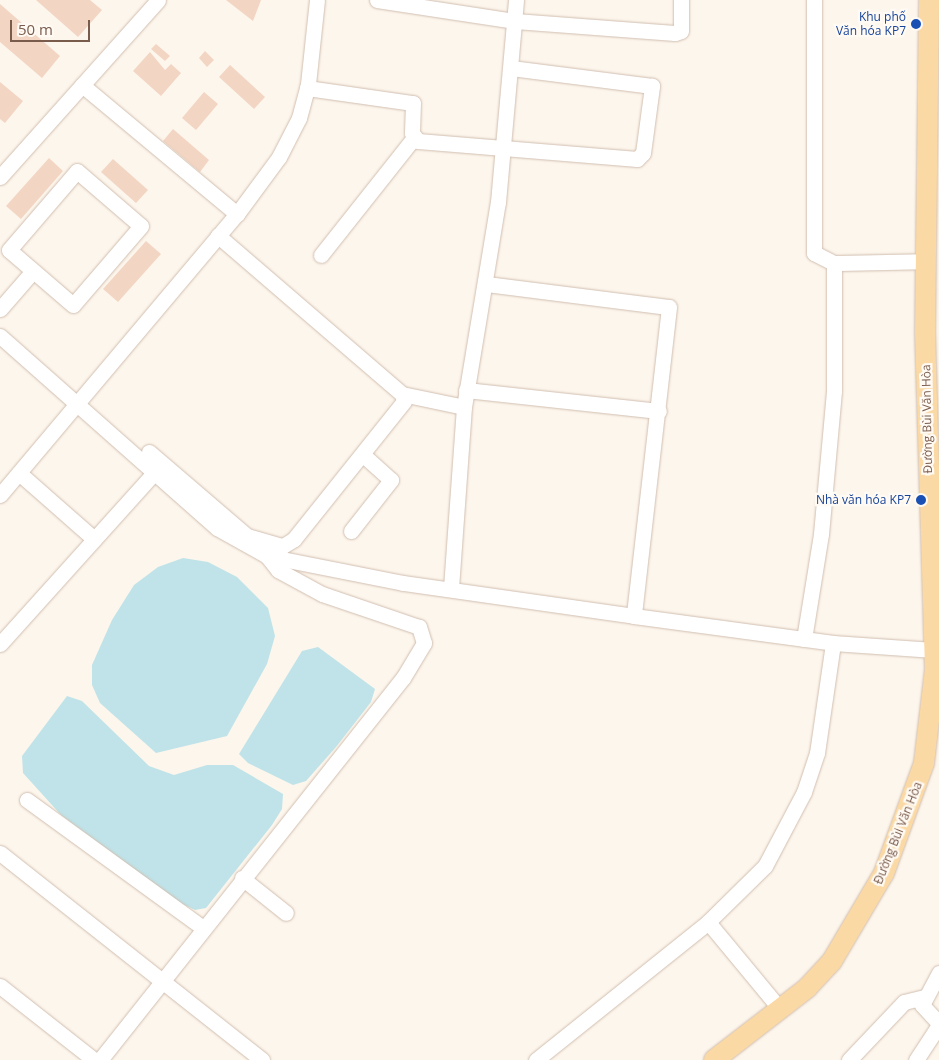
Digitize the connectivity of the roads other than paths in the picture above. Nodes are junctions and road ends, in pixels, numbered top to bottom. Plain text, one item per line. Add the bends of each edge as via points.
1 (158, 0) edge
2 (316, 0) edge
3 (378, 0) edge
4 (516, 0) edge
5 (681, 0) edge
6 (814, 0) edge
7 (929, 0) edge
8 (516, 21) junction
9 (511, 68) junction
10 (82, 85) junction
11 (307, 88) junction
12 (413, 139) junction
13 (503, 147) junction
14 (0, 177) edge
15 (237, 214) junction
16 (218, 236) junction
17 (320, 255) dead end
18 (926, 262) junction
19 (834, 263) junction
20 (33, 270) junction
21 (486, 284) junction
22 (0, 309) edge
23 (932, 333) edge
24 (0, 336) edge
25 (466, 390) junction
26 (402, 394) junction
27 (78, 401) junction
28 (464, 407) junction
29 (659, 411) junction
30 (149, 452) dead end
31 (364, 455) junction
32 (156, 472) junction
33 (19, 473) junction
34 (0, 495) edge
35 (934, 520) edge
36 (351, 531) dead end
37 (94, 539) junction
38 (267, 556) junction
39 (451, 588) junction
40 (634, 616) junction
41 (804, 639) junction
42 (833, 643) junction
43 (0, 644) edge
44 (936, 644) edge
45 (936, 701) edge
46 (28, 800) dead end
47 (0, 853) edge
48 (242, 878) junction
49 (286, 913) dead end
50 (708, 922) junction
51 (202, 927) junction
52 (939, 973) edge
53 (161, 980) junction
54 (0, 986) edge
55 (924, 997) junction
56 (780, 1009) junction
57 (939, 1024) edge
58 (94, 1060) edge
59 (100, 1060) edge
60 (262, 1060) edge
61 (536, 1060) edge
62 (714, 1060) edge
63 (849, 1060) edge
64 (916, 1060) edge

1 - 10 street
2 - 11 street
3 - 8 street
4 - 8 street
5 - 8 street via 681,31 674,33
6 - 19 street via 813,240 814,253
7 - 18 main road, Đường Bùi Văn Hòa
8 - 9 street
9 - 13 street
9 - 13 street via 645,83 654,89 644,153 637,160
10 - 14 street
10 - 15 street
11 - 12 street via 413,103
11 - 15 street via 299,118 279,157
12 - 13 street
12 - 17 street
13 - 21 street
15 - 16 street
16 - 26 street
16 - 27 street
18 - 19 street
18 - 23 main road, Đường Bùi Văn Hòa
19 - 41 street via 834,391 821,534
20 - 20 street via 73,305 141,226 78,171 9,250
20 - 22 street
21 - 25 street
21 - 29 street via 669,307
23 - 35 main road, Đường Bùi Văn Hòa
24 - 27 street
25 - 28 street
25 - 29 street
26 - 28 street
26 - 31 street via 401,409
27 - 32 street
27 - 33 street
28 - 39 street
29 - 40 street
30 - 31 street via 247,536 273,546 294,539
31 - 36 street via 391,480
32 - 37 street
32 - 38 street via 217,528
33 - 34 street
33 - 37 street
35 - 44 main road, Đường Bùi Văn Hòa
37 - 43 street
38 - 39 street
38 - 48 street via 278,570 322,594 419,627 424,643 403,678
39 - 40 street
40 - 41 street
41 - 42 street
42 - 44 street
42 - 50 street via 825,716 804,792 765,866
44 - 45 main road, Đường Bùi Văn Hòa
45 - 56 main road, Đường Bùi Văn Hòa via 917,791 880,881 832,961
46 - 51 street
47 - 53 street
48 - 49 street
48 - 51 street
50 - 56 street
50 - 61 street
51 - 53 street
52 - 55 street
53 - 59 street
53 - 60 street
54 - 58 street
55 - 57 street via 925,1011
55 - 63 street via 904,1002
56 - 62 main road, Đường Bùi Văn Hòa
57 - 64 street

